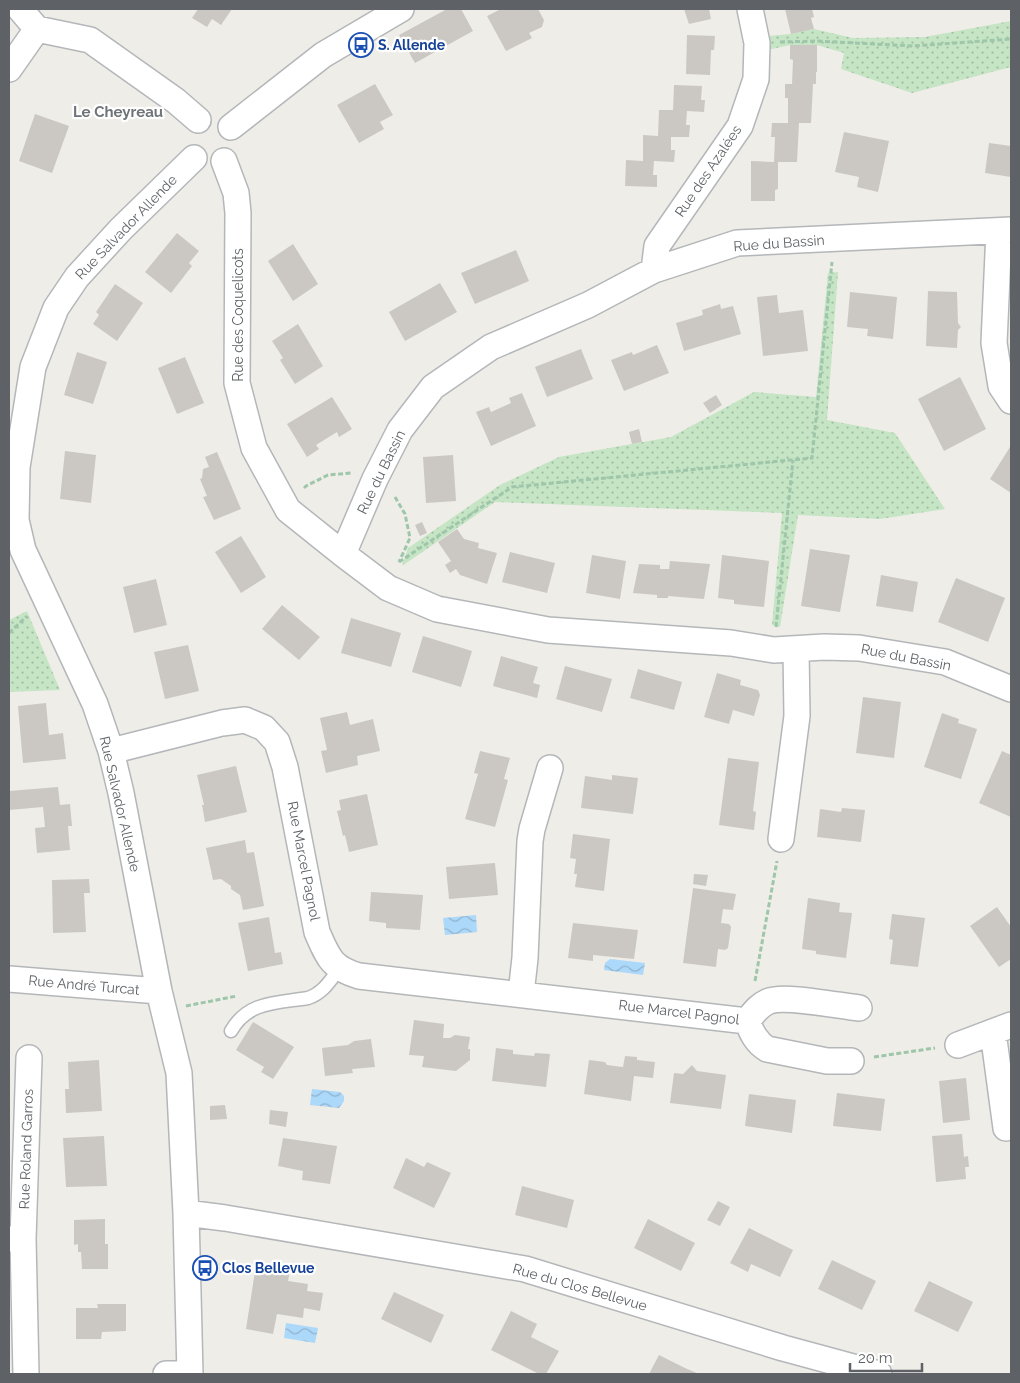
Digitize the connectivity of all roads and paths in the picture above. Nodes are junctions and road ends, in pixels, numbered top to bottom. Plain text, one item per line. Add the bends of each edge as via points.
1 (20, 9) edge
2 (400, 9) edge
3 (750, 9) edge
4 (37, 29) junction
5 (1011, 39) edge
6 (756, 42) junction
7 (9, 69) edge
8 (198, 120) junction
9 (231, 126) junction
10 (194, 158) junction
11 (224, 161) junction
12 (1005, 231) edge
13 (834, 239) junction
14 (654, 270) junction
15 (1011, 401) edge
16 (793, 460) junction
17 (343, 554) junction
18 (399, 562) dead end
19 (785, 650) junction
20 (1011, 689) edge
21 (110, 751) junction
22 (550, 768) dead end
23 (781, 839) joint
24 (339, 969) junction
25 (9, 979) edge
26 (754, 982) dead end
27 (159, 991) junction
28 (521, 994) junction
29 (859, 1008) dead end
30 (747, 1021) junction
31 (1002, 1029) edge
32 (231, 1030) dead end
33 (958, 1045) joint
34 (29, 1058) dead end
35 (852, 1061) joint
36 (1006, 1128) dead end
37 (186, 1214) junction
38 (16, 1239) edge
39 (26, 1374) edge
40 (166, 1374) edge
41 (190, 1374) edge
42 (879, 1374) edge

1 - 4 street
2 - 9 street via 323,55
3 - 6 street, Rue des Azalées
4 - 7 street
4 - 8 street via 90,40
5 - 6 path via 912,46 817,41
6 - 14 street, Rue des Azalées via 756,79 740,126 657,246
8 - 9 street via 215,117
8 - 10 street via 188,132 187,146
9 - 11 street via 235,138 233,151
10 - 11 street via 203,164 214,165
10 - 21 street, Rue Salvador Allende via 114,236 77,277 56,308 33,366 16,467 16,520 23,550 95,704
11 - 17 street, Rue des Coquelicots via 236,193 238,214 237,383 254,448 288,510
12 - 13 street, Rue du Bassin
12 - 15 street via 994,343 1001,386
13 - 14 street, Rue du Bassin via 737,243
13 - 16 path via 812,458
14 - 17 street, Rue du Bassin via 588,305 491,347 432,387 400,430
16 - 18 path via 512,487
16 - 19 path
17 - 19 street, Rue du Bassin via 388,588 437,609 548,630
19 - 20 street, Rue du Bassin via 859,648 945,662
19 - 23 street via 796,716
21 - 24 street, Rue Marcel Pagnol via 222,723 245,720 264,728 277,742 285,767 317,932 325,952
21 - 27 street, Rue Salvador Allende
22 - 28 street via 530,841
23 - 26 path
24 - 28 street, Rue Marcel Pagnol via 358,976
24 - 32 lane via 316,996 252,1008 236,1021
25 - 27 street, Rue André Turcat
27 - 37 street, Rue Salvador Allende via 179,1073
28 - 30 street, Rue Marcel Pagnol
29 - 30 street, Rue Marcel Pagnol via 782,999 760,1006
30 - 35 street, Rue Marcel Pagnol via 754,1037 767,1050 827,1062
31 - 33 street
31 - 36 street
33 - 35 path
34 - 38 street, Rue Roland Garros
37 - 41 street, Rue Salvador Allende
37 - 42 street, Rue du Clos Bellevue via 525,1269
38 - 39 street, Rue Roland Garros
40 - 41 street

